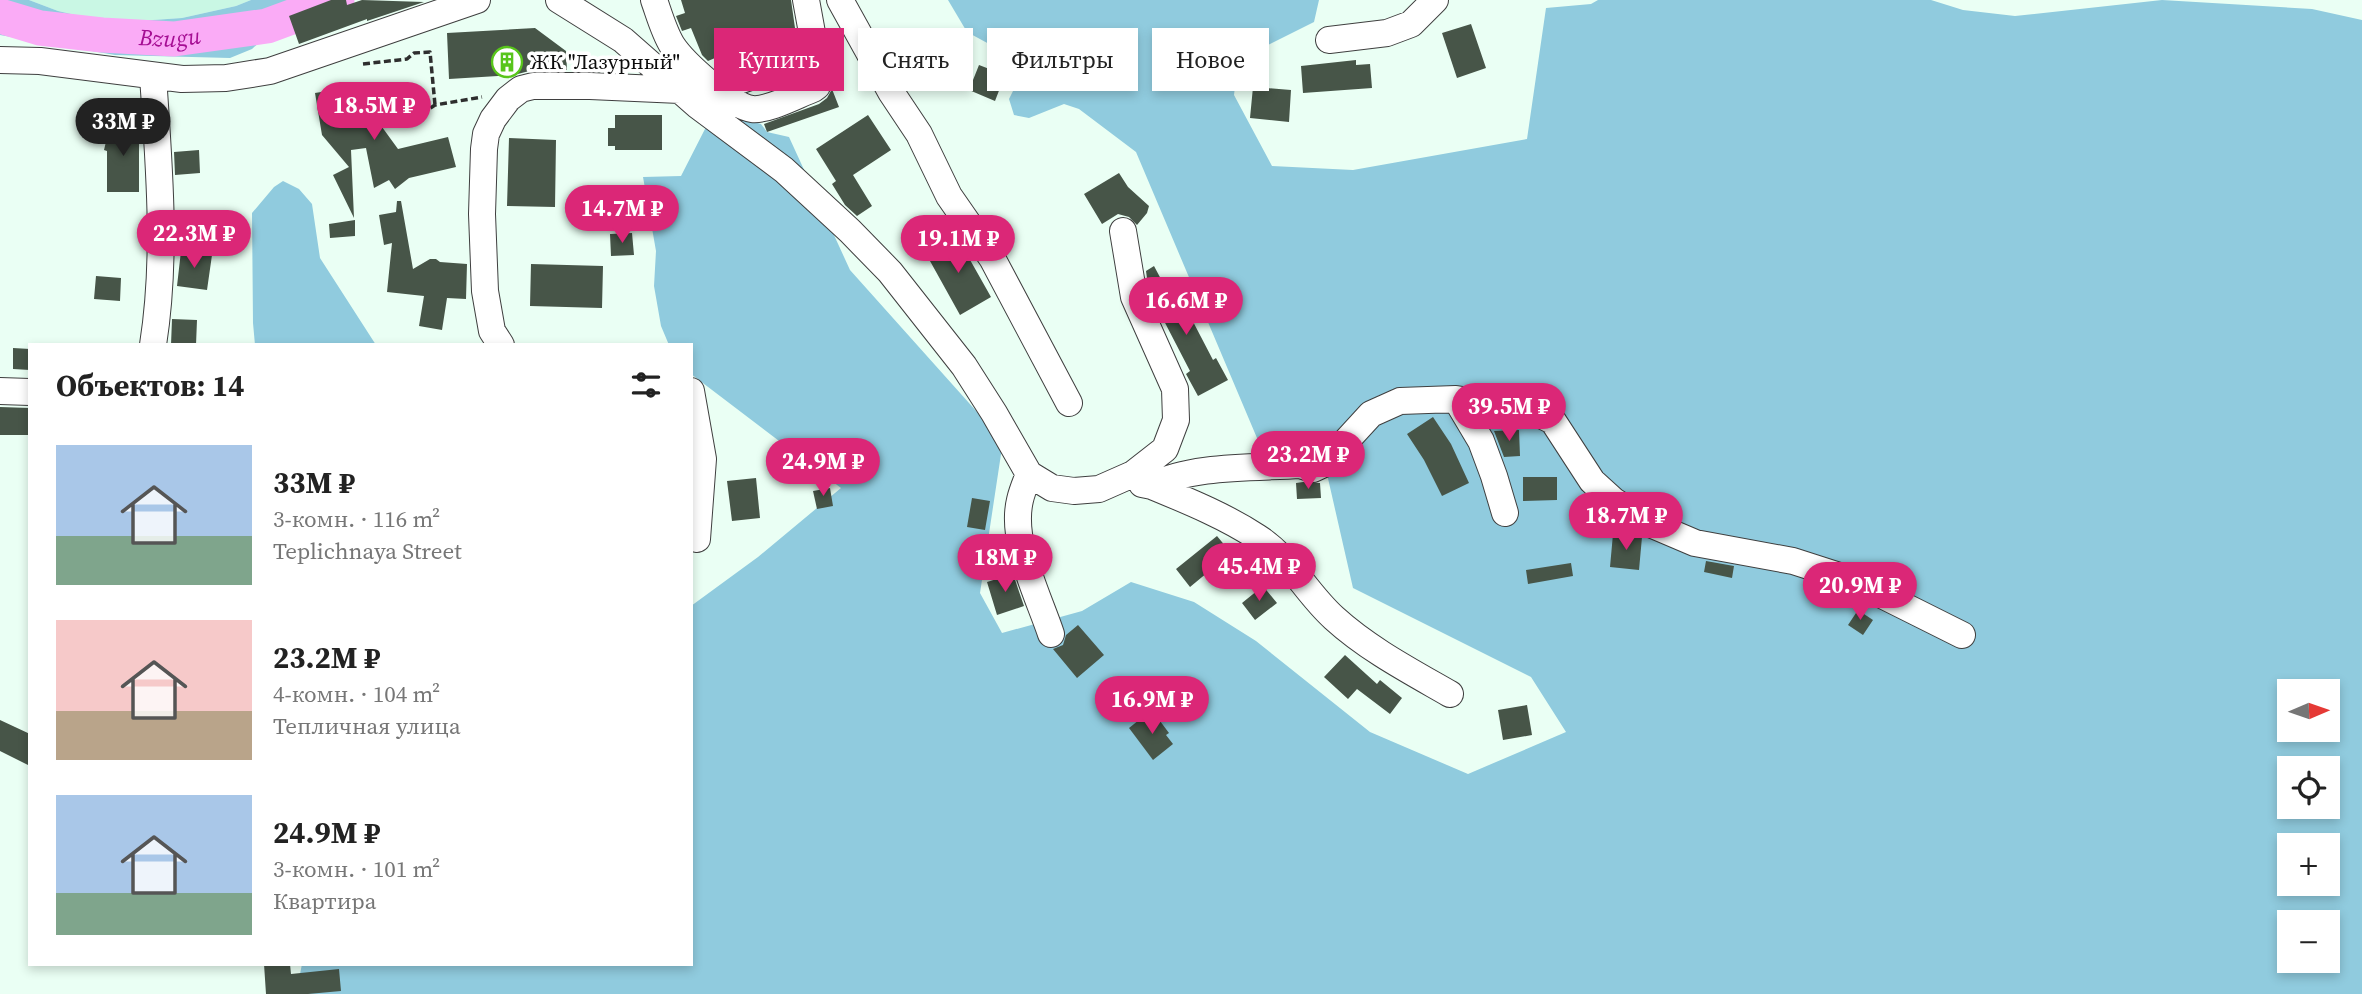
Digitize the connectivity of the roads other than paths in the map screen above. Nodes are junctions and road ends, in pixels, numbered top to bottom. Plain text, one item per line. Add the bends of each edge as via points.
1 (477, 0) edge
2 (559, 0) edge
3 (653, 0) edge
4 (806, 0) edge
5 (840, 0) edge
6 (1435, 0) edge
7 (1329, 40) dead end
8 (0, 60) edge
9 (153, 76) junction
10 (680, 90) junction
11 (1123, 231) dead end
12 (153, 343) edge
13 (500, 343) edge
14 (0, 391) edge
15 (28, 392) edge
16 (1456, 399) junction
17 (693, 402) edge
18 (1069, 403) dead end
19 (1029, 474) junction
20 (1119, 480) junction
21 (1152, 486) junction
22 (1505, 513) dead end
23 (697, 539) dead end
24 (1051, 634) dead end
25 (1962, 635) dead end
26 (1450, 694) dead end

1 - 9 street via 270,71 226,79
2 - 10 street via 622,40
3 - 4 street via 671,44 681,56 743,107 762,108 817,86 819,71
5 - 18 street via 919,134 949,196 992,258
6 - 7 street via 1411,24 1387,33
8 - 9 street
9 - 12 street via 162,198
10 - 13 street via 533,86 508,99 493,119 484,149 482,214 485,291 492,331
10 - 19 street via 784,170 890,272 964,366
11 - 20 street via 1134,297 1175,389 1176,420 1165,449
14 - 15 street
16 - 21 street via 1400,401 1371,414 1326,463 1313,468 1187,472
16 - 22 street via 1481,441
16 - 25 street via 1535,412 1553,421 1592,481 1648,523 1695,543 1793,561 1852,580
17 - 23 street via 703,460
19 - 20 street via 1052,488 1074,491 1099,489
19 - 24 street via 1019,502 1019,534
20 - 21 street
21 - 26 street via 1257,537 1280,554 1331,616 1358,639

